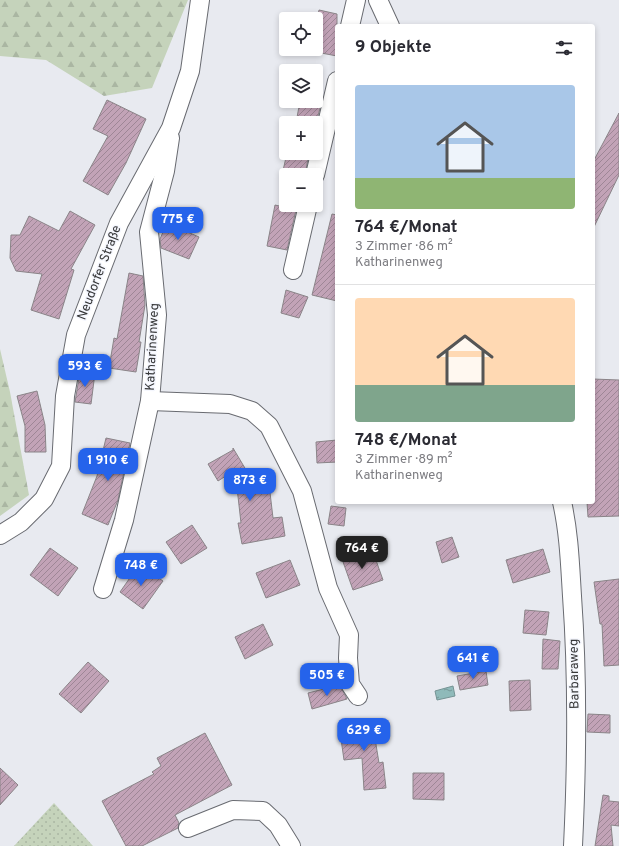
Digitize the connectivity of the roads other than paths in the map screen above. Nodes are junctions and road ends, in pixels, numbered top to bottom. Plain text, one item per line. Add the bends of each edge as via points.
1 (200, 0) edge
2 (356, 0) edge
3 (378, 0) edge
4 (350, 24) edge
5 (389, 24) edge
6 (335, 90) edge
7 (171, 128) junction
8 (317, 168) edge
9 (306, 212) edge
10 (293, 270) dead end
11 (150, 400) junction
12 (562, 504) edge
13 (0, 535) edge
14 (103, 589) dead end
15 (358, 696) dead end
16 (188, 828) dead end
17 (291, 846) edge
18 (573, 846) edge

1 - 7 street, Neudorfer Straße via 190,71
2 - 4 street
3 - 5 street
6 - 8 street
7 - 11 street, Katharinenweg via 165,171 149,232 157,315
7 - 13 street, Neudorfer Straße via 119,223 76,335 65,396 61,466 44,499 21,522
9 - 10 street
11 - 14 street, Katharinenweg via 124,520
11 - 15 street, Katharinenweg via 230,404 252,411 269,426 302,491 328,588 349,635 350,684
12 - 18 street, Barbaraweg via 567,524 574,622 576,766
16 - 17 street via 233,810 263,812 278,825

